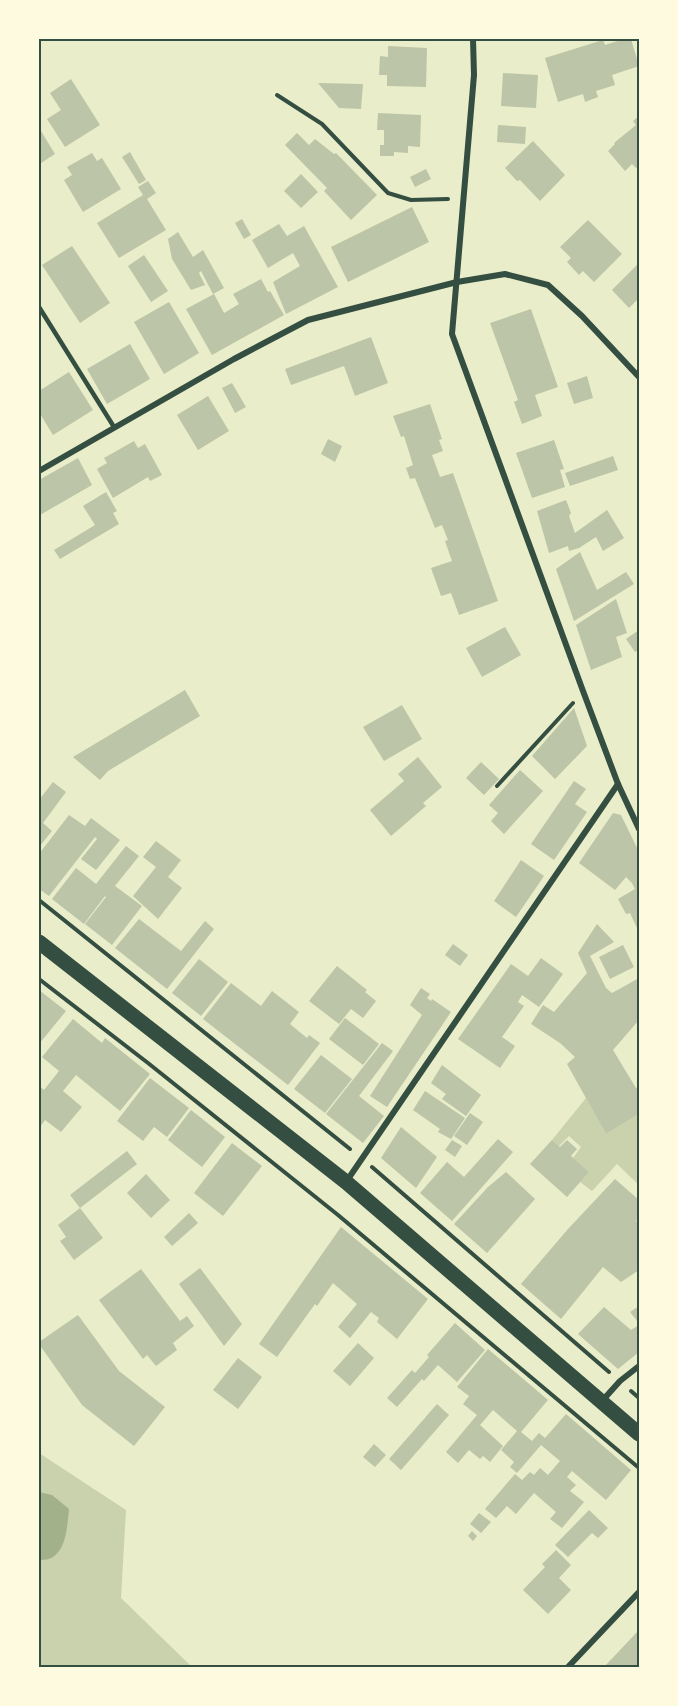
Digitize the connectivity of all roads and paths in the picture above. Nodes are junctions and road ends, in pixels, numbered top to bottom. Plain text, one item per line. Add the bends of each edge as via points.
1 (473, 39) edge
2 (277, 95) dead end
3 (464, 199) junction
4 (457, 282) junction
5 (39, 307) edge
6 (639, 377) edge
7 (114, 427) junction
8 (39, 471) edge
9 (583, 691) junction
10 (618, 784) junction
11 (497, 786) dead end
12 (639, 829) edge
13 (39, 900) edge
14 (39, 942) edge
15 (39, 979) edge
16 (362, 1158) junction
17 (346, 1182) junction
18 (639, 1366) edge
19 (620, 1381) junction
20 (637, 1397) edge
21 (602, 1401) junction
22 (635, 1407) dead end
23 (639, 1434) edge
24 (639, 1468) edge
25 (639, 1592) edge
26 (568, 1667) edge

1 - 3 street via 474,75
2 - 3 path via 322,124 388,193 411,200
3 - 4 street
4 - 6 street via 505,274 548,285
4 - 7 street via 308,320
4 - 9 street via 452,334
5 - 7 lane
7 - 8 street
9 - 10 street
9 - 11 path
10 - 12 street
10 - 16 street
13 - 16 path
14 - 17 main road
15 - 24 path via 338,1215
16 - 17 street
16 - 19 path
17 - 21 main road
18 - 19 street
19 - 20 path
19 - 21 street
20 - 22 path
21 - 23 main road
25 - 26 street

